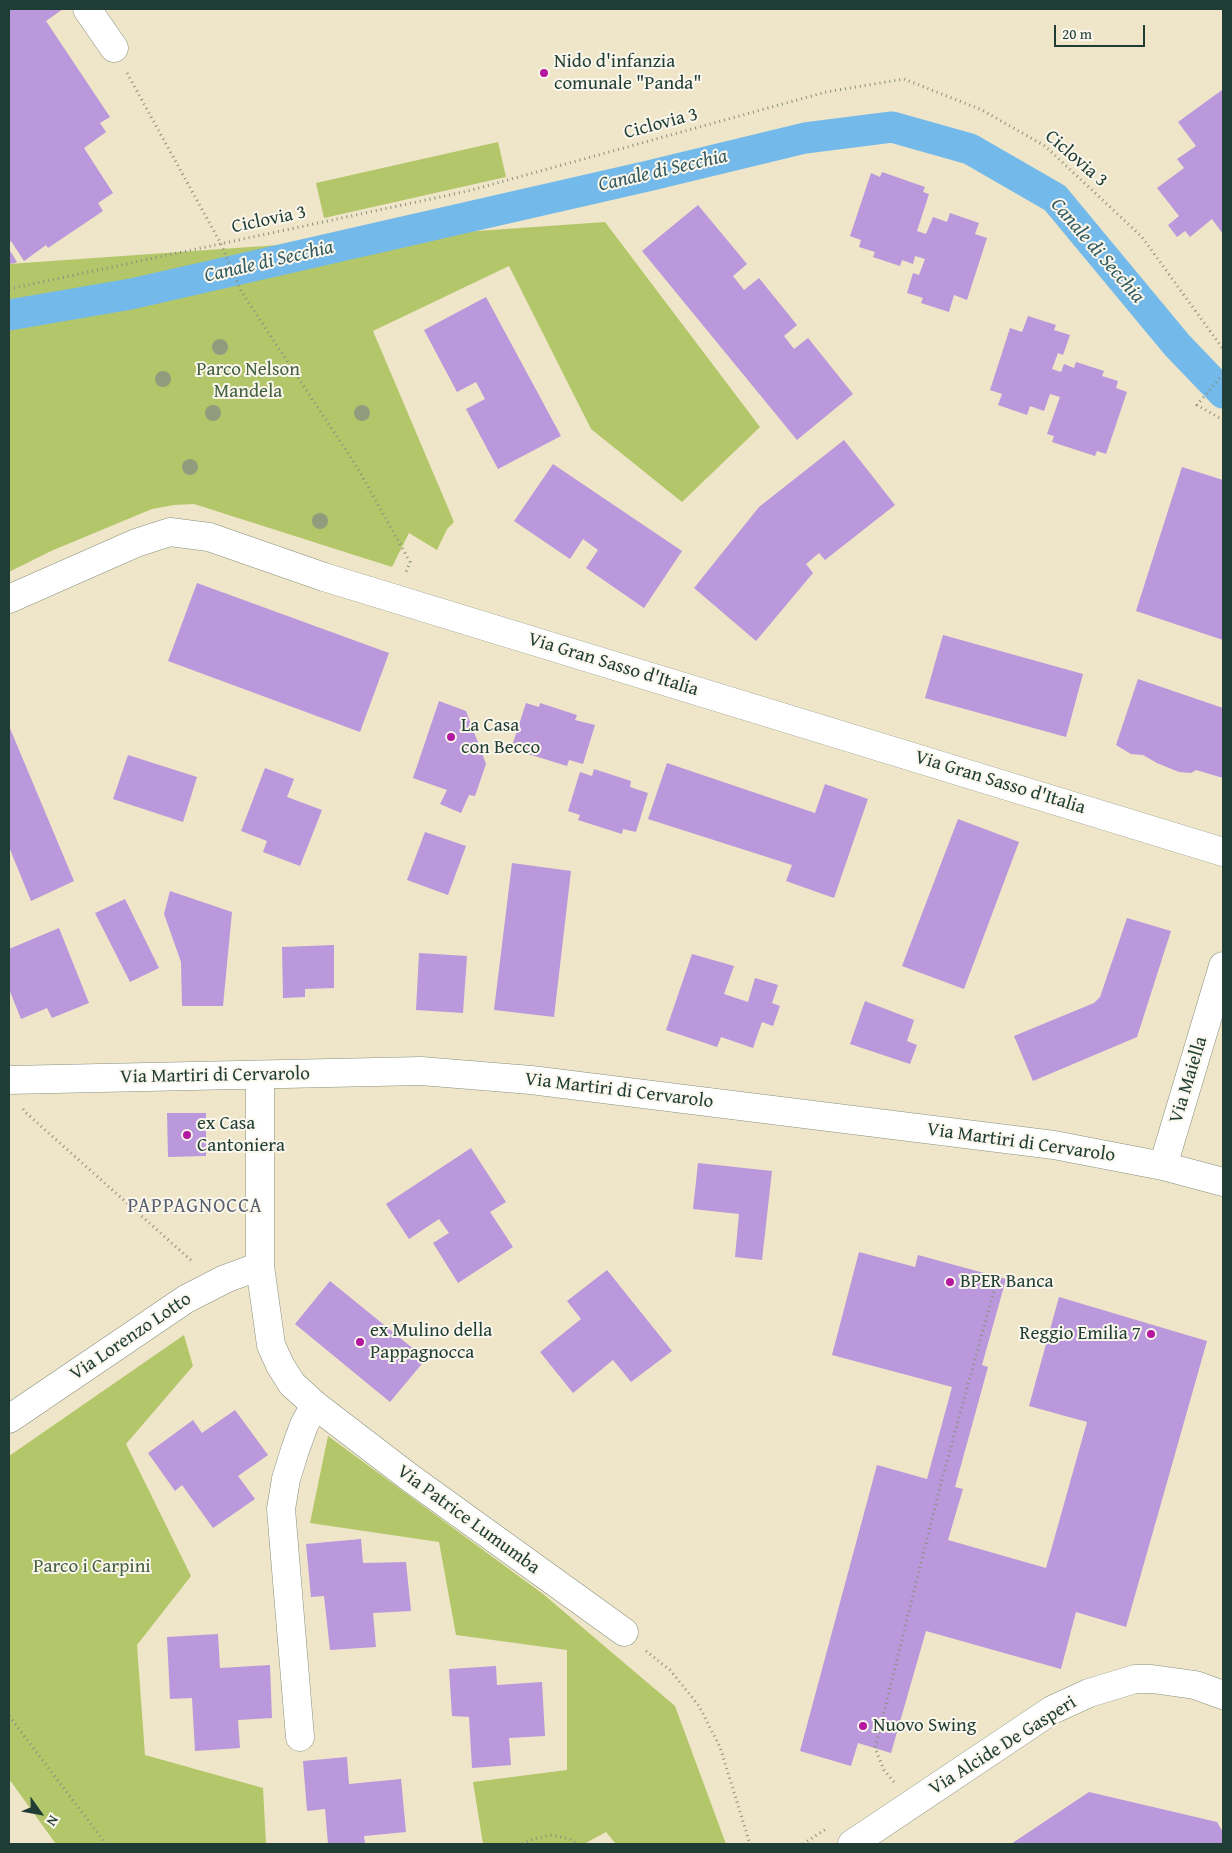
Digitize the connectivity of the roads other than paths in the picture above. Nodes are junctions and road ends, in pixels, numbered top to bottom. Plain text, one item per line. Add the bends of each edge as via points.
1 (87, 9) edge
2 (114, 48) road end
3 (9, 600) edge
4 (1223, 852) edge
5 (1223, 966) edge
6 (260, 1076) junction
7 (14, 1080) edge
8 (1163, 1166) junction
9 (1223, 1182) edge
10 (260, 1266) junction
11 (315, 1405) junction
12 (9, 1419) edge
13 (624, 1632) road end
14 (1223, 1695) edge
15 (300, 1737) dead end
16 (852, 1844) edge

1 - 2 street
3 - 4 street, Via Gran Sasso d'Italia via 136,543 170,532 209,537 324,577
5 - 8 street, Via Maiella
6 - 7 street, Via Martiri di Cervarolo
6 - 8 street, Via Martiri di Cervarolo via 421,1071 531,1080 1054,1145
6 - 10 street, Via Patrice Lumumba
8 - 9 street, Via Martiri di Cervarolo
10 - 11 street, Via Patrice Lumumba via 271,1345 292,1384
10 - 12 street, Via Lorenzo Lotto via 186,1299
11 - 13 street, Via Patrice Lumumba
11 - 15 street via 295,1450 281,1509
14 - 16 street, Via Alcide De Gasperi via 1194,1685 1152,1679 1135,1679 1089,1693 1052,1710

